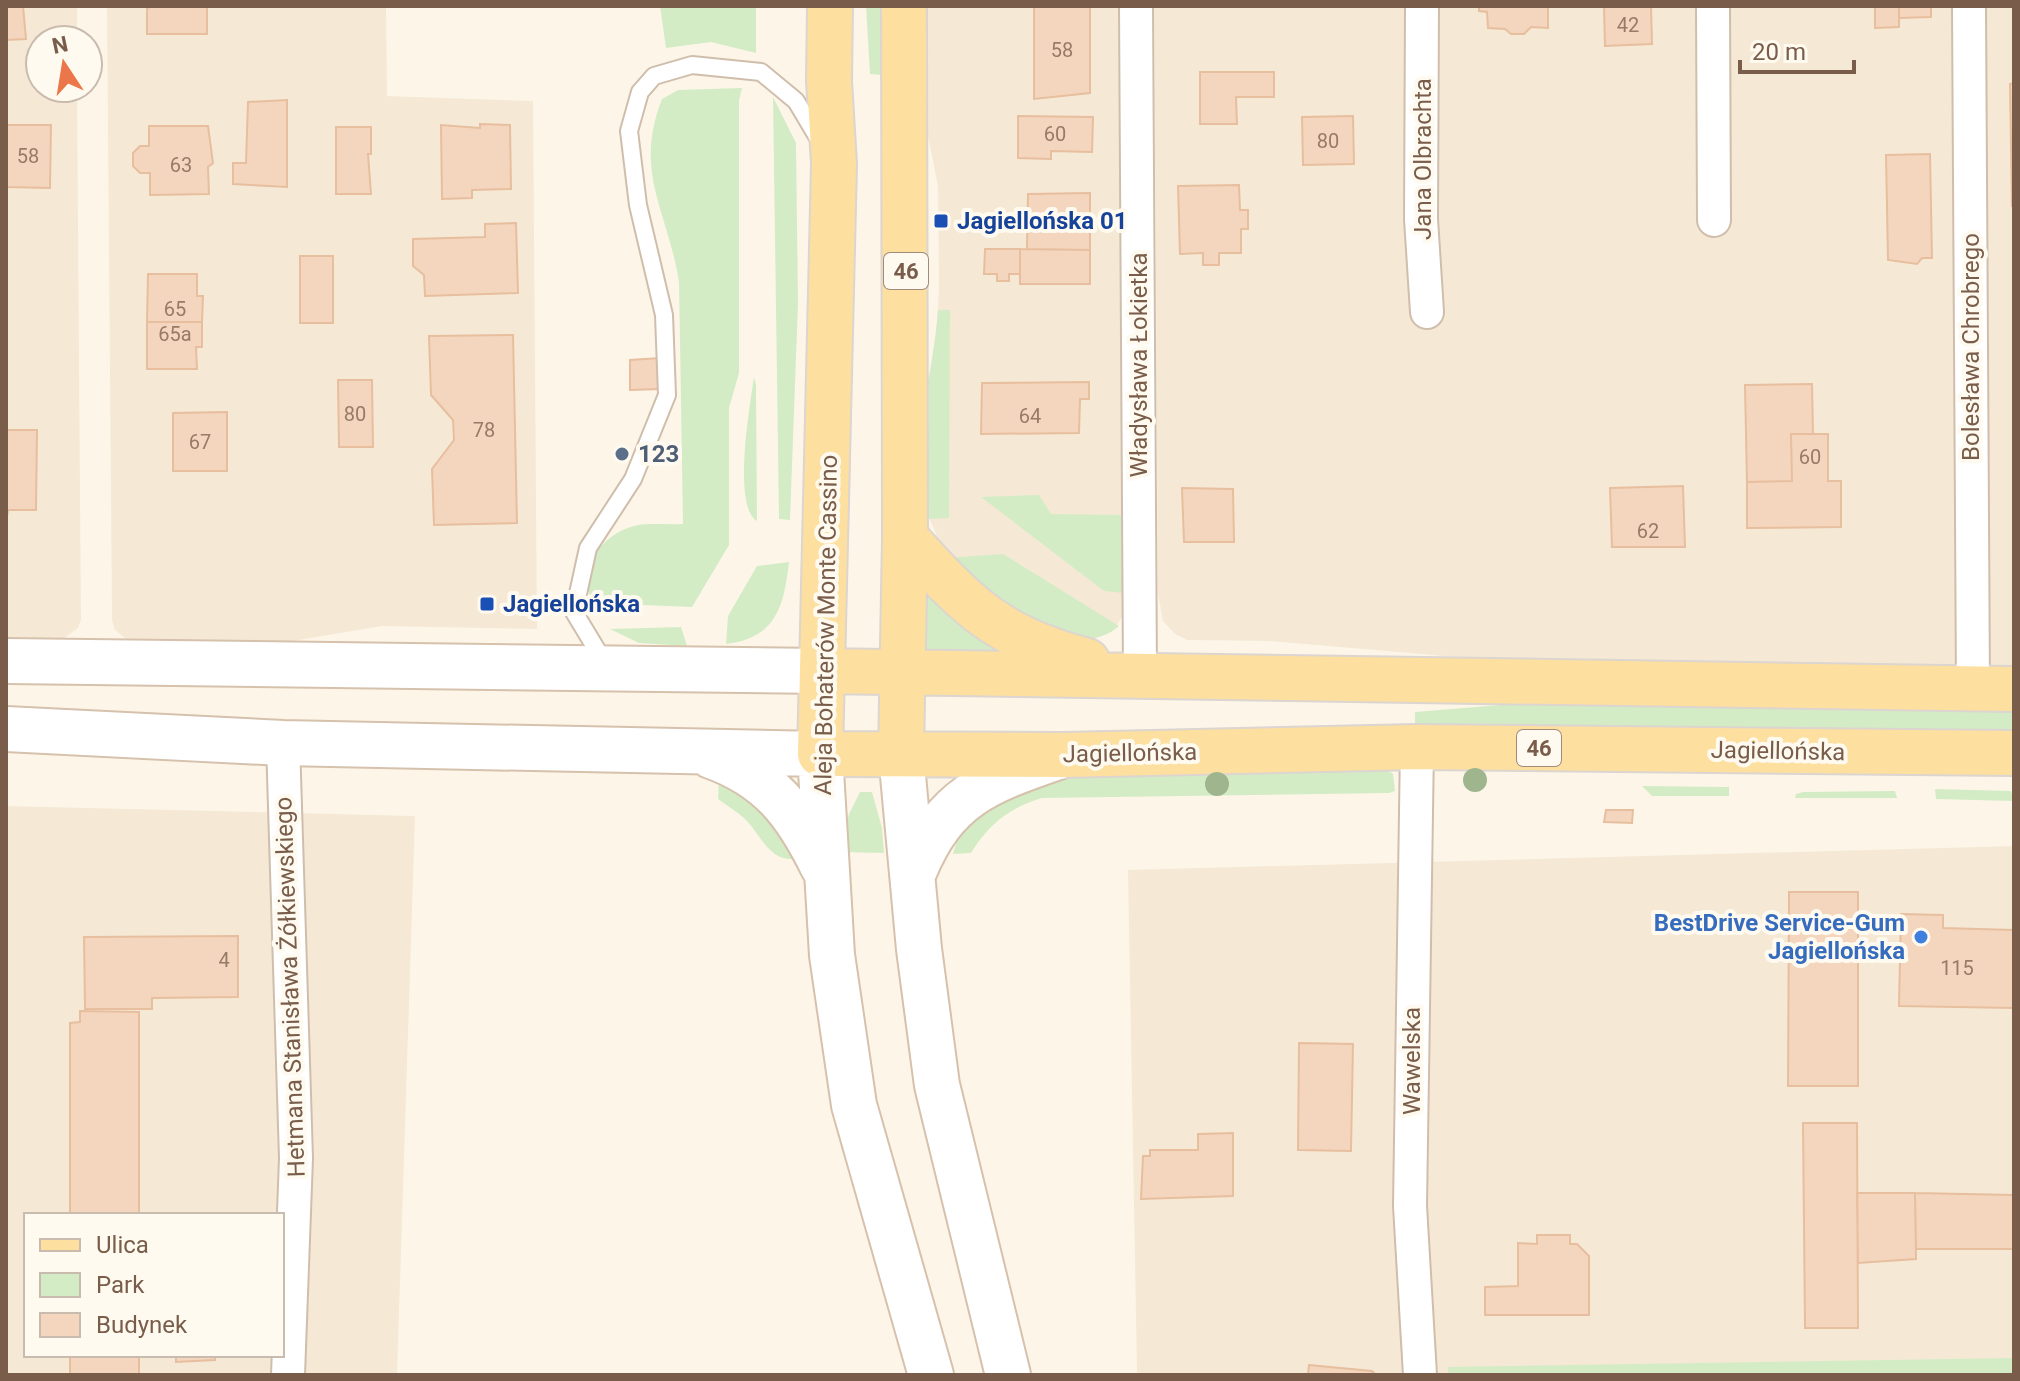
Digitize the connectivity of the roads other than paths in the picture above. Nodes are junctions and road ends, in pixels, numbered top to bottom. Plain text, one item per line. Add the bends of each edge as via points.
1 (830, 6) edge
2 (904, 6) edge
3 (1136, 6) edge
4 (1422, 6) edge
5 (1713, 6) edge
6 (1969, 6) edge
7 (834, 164) junction
8 (1714, 220) dead end
9 (1427, 312) dead end
10 (905, 537) junction
11 (6, 661) edge
12 (607, 666) junction
13 (823, 671) junction
14 (902, 674) junction
15 (1140, 675) junction
16 (1994, 689) edge
17 (6, 729) edge
18 (283, 743) junction
19 (1417, 747) junction
20 (698, 751) junction
21 (2014, 753) edge
22 (820, 754) junction
23 (901, 754) junction
24 (1064, 755) junction
25 (914, 872) junction
26 (828, 876) junction
27 (288, 1375) edge
28 (931, 1375) edge
29 (1008, 1375) edge
30 (1420, 1375) edge

1 - 7 main road, Aleja Bohaterów Monte Cassino
2 - 10 main road, 46
3 - 15 street, Władysława Łokietka
4 - 9 street, Jana Olbrachta via 1421,219
5 - 8 street
6 - 16 street, Bolesława Chrobrego
7 - 12 lane via 796,101 761,72 692,65 654,76 640,92 629,131 638,205 664,315 667,395 633,479 588,548 574,612
7 - 13 main road, Aleja Bohaterów Monte Cassino
10 - 14 main road, 46
10 - 15 main road via 949,586 1003,631 1048,650
11 - 12 street
12 - 13 street
13 - 14 main road
13 - 22 main road, Aleja Bohaterów Monte Cassino
14 - 15 main road
14 - 23 main road
15 - 16 main road
17 - 18 street, Jagiellońska
18 - 20 street, Jagiellońska
18 - 27 street, Hetmana Stanisława Żółkiewskiego via 296,1158
19 - 21 main road, Jagiellońska / 46
19 - 24 main road, Jagiellońska / 46
19 - 30 street, Wawelska via 1410,1206
20 - 22 street, Jagiellońska
20 - 26 street via 745,768 780,797 809,837
22 - 23 main road, Jagiellońska / 46
22 - 26 street, Aleja Bohaterów Monte Cassino
23 - 24 main road, Jagiellońska / 46
23 - 25 street
24 - 25 street via 996,779 961,800 926,843
25 - 29 street via 937,1085
26 - 28 street, Aleja Bohaterów Monte Cassino via 832,955 854,1105

